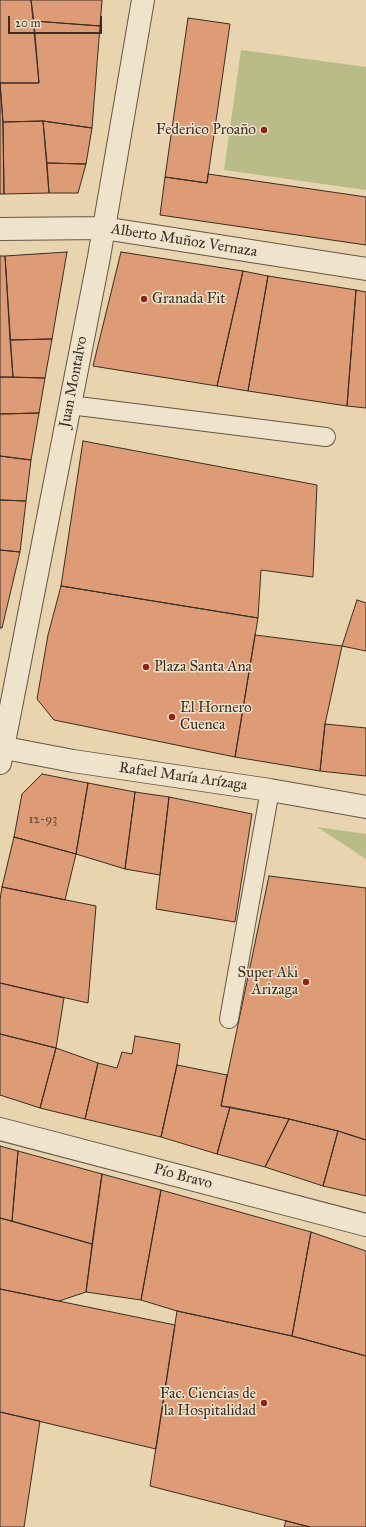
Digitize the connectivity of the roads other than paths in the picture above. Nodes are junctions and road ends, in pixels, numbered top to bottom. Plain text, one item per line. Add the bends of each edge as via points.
1 (143, 0) edge
2 (103, 228) junction
3 (0, 230) edge
4 (366, 269) edge
5 (70, 405) junction
6 (326, 437) dead end
7 (1, 753) edge
8 (270, 790) junction
9 (366, 807) edge
10 (229, 1018) dead end
11 (0, 1129) edge
12 (366, 1224) edge

1 - 2 street, Juan Montalvo
2 - 3 street, Alberto Muñoz Vernaza
2 - 4 street, Alberto Muñoz Vernaza
2 - 5 street, Juan Montalvo
5 - 6 lane
5 - 7 street, Juan Montalvo
7 - 8 street, Rafael María Arízaga
8 - 9 street, Rafael María Arízaga
8 - 10 lane
11 - 12 street, Pío Bravo

